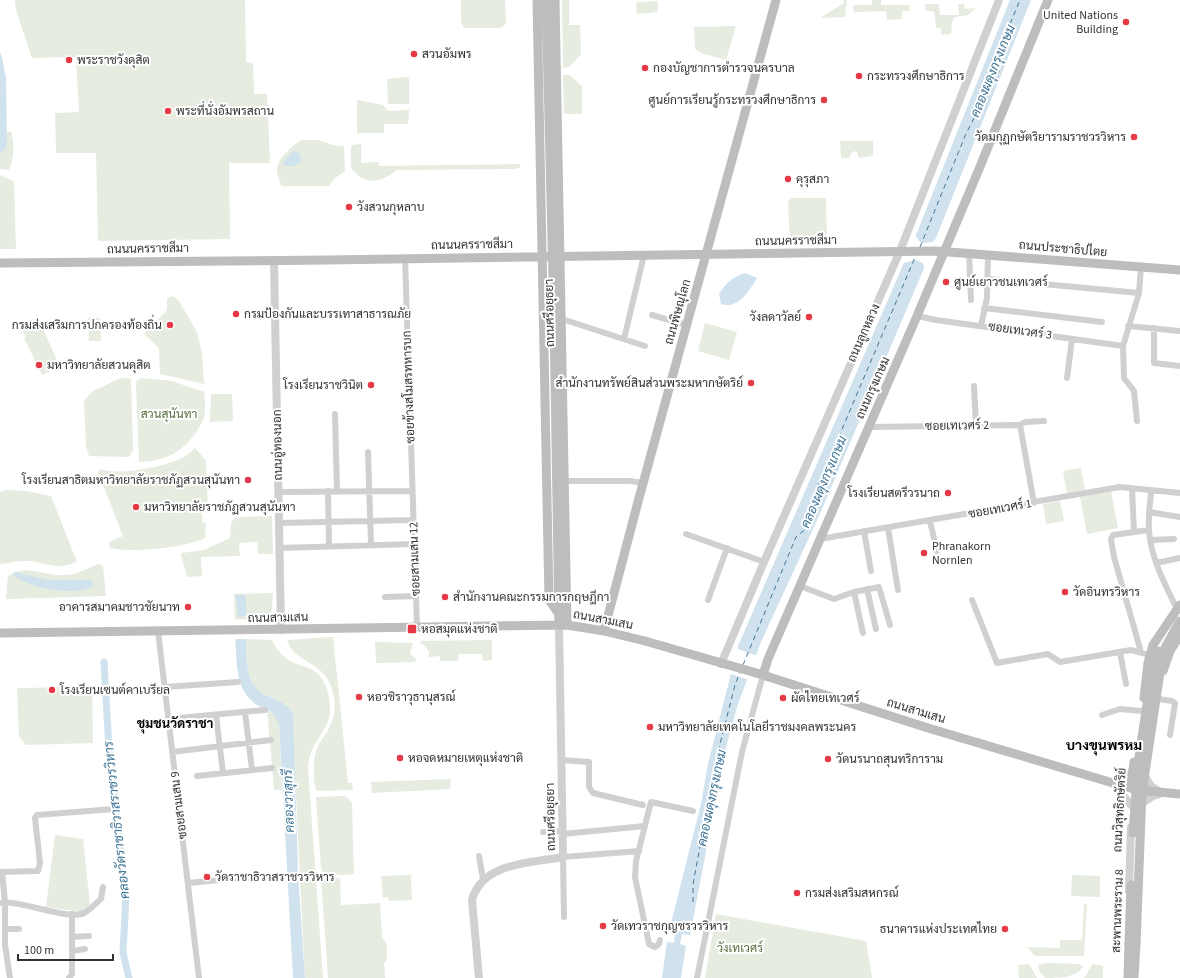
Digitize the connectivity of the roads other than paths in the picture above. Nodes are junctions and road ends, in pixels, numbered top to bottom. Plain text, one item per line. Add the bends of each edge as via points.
1 (537, 0) edge
2 (546, 0) edge
3 (555, 0) edge
4 (776, 0) edge
5 (999, 0) edge
6 (1048, 0) edge
7 (542, 34) junction
8 (548, 71) junction
9 (539, 78) junction
10 (544, 105) junction
11 (545, 144) junction
12 (555, 194) junction
13 (904, 251) junction
14 (940, 251) junction
15 (969, 253) junction
16 (988, 254) junction
17 (644, 255) junction
18 (706, 255) junction
19 (552, 256) junction
20 (405, 258) junction
21 (274, 261) junction
22 (0, 263) edge
23 (1141, 267) junction
24 (1180, 270) edge
25 (988, 279) junction
26 (1139, 293) junction
27 (971, 300) dead end
28 (984, 308) junction
29 (652, 315) dead end
30 (917, 316) junction
31 (554, 318) junction
32 (1102, 322) dead end
33 (687, 325) junction
34 (981, 326) junction
35 (1128, 326) junction
36 (1154, 328) junction
37 (1180, 331) edge
38 (624, 339) junction
39 (1072, 339) junction
40 (645, 346) dead end
41 (1123, 346) junction
42 (1180, 366) edge
43 (1067, 378) dead end
44 (974, 386) dead end
45 (335, 414) dead end
46 (555, 416) junction
47 (1044, 421) dead end
48 (1138, 421) dead end
49 (1020, 425) junction
50 (976, 426) junction
51 (869, 427) junction
52 (368, 452) dead end
53 (564, 481) junction
54 (643, 483) junction
55 (1132, 488) junction
56 (328, 491) junction
57 (336, 491) junction
58 (370, 491) junction
59 (412, 491) junction
60 (279, 492) junction
61 (1151, 492) junction
62 (1180, 493) edge
63 (552, 498) junction
64 (1034, 503) junction
65 (561, 511) junction
66 (1149, 512) junction
67 (1180, 516) edge
68 (413, 520) junction
69 (371, 521) junction
70 (930, 521) junction
71 (328, 522) junction
72 (279, 523) junction
73 (888, 528) junction
74 (1149, 530) junction
75 (864, 531) junction
76 (1134, 532) junction
77 (686, 534) dead end
78 (1174, 539) dead end
79 (820, 540) junction
80 (1151, 540) junction
81 (414, 544) junction
82 (371, 545) junction
83 (329, 546) junction
84 (279, 548) junction
85 (726, 548) junction
86 (937, 551) dead end
87 (562, 552) junction
88 (1180, 558) edge
89 (764, 562) junction
90 (1156, 563) junction
91 (871, 572) dead end
92 (800, 586) junction
93 (867, 589) junction
94 (898, 590) dead end
95 (854, 592) junction
96 (385, 596) dead end
97 (416, 596) junction
98 (708, 600) dead end
99 (972, 600) dead end
100 (1179, 609) edge
101 (558, 613) junction
102 (1180, 621) edge
103 (563, 625) junction
104 (890, 625) dead end
105 (417, 627) junction
106 (876, 629) dead end
107 (281, 630) junction
108 (158, 631) junction
109 (604, 631) junction
110 (863, 632) dead end
111 (0, 633) edge
112 (1180, 635) edge
113 (1120, 652) junction
114 (1149, 653) junction
115 (724, 665) junction
116 (759, 674) junction
117 (238, 682) dead end
118 (1126, 684) dead end
119 (165, 688) junction
120 (1158, 699) junction
121 (265, 710) dead end
122 (1142, 711) junction
123 (245, 712) junction
124 (1177, 714) edge
125 (216, 715) junction
126 (1102, 715) dead end
127 (168, 719) junction
128 (1170, 735) dead end
129 (271, 740) dead end
130 (248, 743) junction
131 (220, 746) junction
132 (172, 752) junction
133 (561, 760) junction
134 (272, 768) dead end
135 (1133, 769) junction
136 (252, 770) junction
137 (223, 773) junction
138 (1147, 775) junction
139 (197, 776) dead end
140 (1113, 783) junction
141 (1132, 788) junction
142 (1145, 791) junction
143 (1163, 793) junction
144 (1180, 794) edge
145 (1144, 802) junction
146 (643, 804) dead end
147 (1131, 805) junction
148 (114, 809) dead end
149 (693, 811) dead end
150 (645, 826) junction
151 (543, 832) dead end
152 (563, 832) junction
153 (639, 851) junction
154 (479, 856) dead end
155 (563, 857) junction
156 (1, 872) edge
157 (260, 876) dead end
158 (483, 879) junction
159 (188, 883) junction
160 (103, 887) dead end
161 (2, 902) edge
162 (72, 914) junction
163 (564, 917) dead end
164 (5, 929) junction
165 (19, 929) dead end
166 (72, 936) junction
167 (89, 936) dead end
168 (660, 940) dead end
169 (85, 949) dead end
170 (72, 951) junction
171 (3, 952) edge
172 (10, 978) edge
173 (68, 978) edge
174 (199, 978) edge
175 (479, 978) edge
176 (697, 978) edge
177 (1127, 978) edge
178 (1136, 978) edge

1 - 7 main road, ถนนศรีอยุธยา
2 - 7 main road, ถนนศรีอยุธยา
3 - 12 main road, ถนนศรีอยุธยา
4 - 18 main road, ถนนพิษณุโลก
5 - 13 street, ถนนลูกหลวง
6 - 14 main road, ถนนกรุงเกษม via 977,174
7 - 8 main road, ถนนศรีอยุธยา
7 - 9 main road, ถนนศรีอยุธยา
8 - 9 main road
8 - 10 main road, ถนนศรีอยุธยา
9 - 10 main road, ถนนศรีอยุธยา
10 - 11 main road, ถนนศรีอยุธยา
11 - 12 main road, ถนนศรีอยุธยา
11 - 19 main road, ถนนศรีอยุธยา
12 - 19 main road, ถนนศรีอยุธยา
13 - 14 main road, ถนนนครราชสีมา
13 - 18 main road, ถนนนครราชสีมา
13 - 89 street, ถนนลูกหลวง
14 - 15 main road, ถนนประชาธิปไตย
14 - 30 main road, ถนนกรุงเกษม
15 - 16 main road, ถนนประชาธิปไตย
15 - 27 street
16 - 23 main road, ถนนประชาธิปไตย
16 - 25 street
17 - 18 main road, ถนนนครราชสีมา
17 - 19 main road, ถนนนครราชสีมา
17 - 38 street
18 - 33 main road, ถนนพิษณุโลก
19 - 20 main road, ถนนนครราชสีมา
19 - 31 main road, ถนนศรีอยุธยา
19 - 31 main road, ถนนศรีอยุธยา
20 - 21 main road, ถนนนครราชสีมา
20 - 59 street, ซอยข้างสโมสรทหารบก
21 - 22 main road, ถนนนครราชสีมา
21 - 60 street, ถนนอู่ทองนอก
23 - 24 main road, ถนนประชาธิปไตย
23 - 26 street
25 - 26 street
25 - 28 street
26 - 35 street
28 - 32 street
28 - 34 street
29 - 33 street
30 - 34 street, ซอยเทเวศร์ 3
30 - 51 main road, ถนนกรุงเกษม
31 - 38 street
31 - 46 main road, ถนนศรีอยุธยา
31 - 46 main road, ถนนศรีอยุธยา
33 - 54 main road, ถนนพิษณุโลก
34 - 39 street, ซอยเทเวศร์ 3
35 - 36 street
35 - 41 street
36 - 37 street
36 - 42 street via 1154,363
38 - 40 street
39 - 41 street, ซอยเทเวศร์ 3
39 - 43 street
41 - 48 street via 1124,378 1134,391
44 - 50 street
45 - 57 street
46 - 53 main road, ถนนศรีอยุธยา
46 - 63 main road, ถนนศรีอยุธยา
47 - 49 street, ซอยเทเวศร์ 2 via 1025,422
49 - 50 street, ซอยเทเวศร์ 2
49 - 64 street
50 - 51 street, ซอยเทเวศร์ 2
51 - 79 main road, ถนนกรุงเกษม
52 - 58 street
53 - 54 street
53 - 65 main road, ถนนศรีอยุธยา
54 - 109 main road, ถนนพิษณุโลก
55 - 61 street, ซอยเทเวศร์ 1
55 - 64 street, ซอยเทเวศร์ 1 via 1105,490
55 - 76 street
56 - 57 street
56 - 60 street
56 - 71 street
57 - 58 street
58 - 59 street
58 - 69 street
59 - 68 street, ซอยสามเสน 12
60 - 72 street, ถนนอู่ทองนอก
61 - 62 street, ซอยเทเวศร์ 1
61 - 66 street
63 - 65 main road, ถนนศรีอยุธยา
63 - 101 main road, ถนนศรีอยุธยา via 549,600
64 - 70 street, ซอยเทเวศร์ 1
65 - 87 main road, ถนนศรีอยุธยา
66 - 67 street
66 - 74 street
68 - 69 street
68 - 81 street, ซอยสามเสน 12
69 - 71 street
69 - 82 street
70 - 73 street, ซอยเทเวศร์ 1
70 - 86 street
71 - 72 street
71 - 83 street
72 - 84 street, ถนนอู่ทองนอก
73 - 75 street, ซอยเทเวศร์ 1
73 - 94 street
74 - 76 street
74 - 80 street
75 - 79 street, ซอยเทเวศร์ 1
75 - 91 street
76 - 114 street via 1113,535 1111,539 1114,557
77 - 85 street
78 - 80 street
79 - 92 main road, ถนนกรุงเกษม
80 - 90 street
81 - 82 street
81 - 97 street, ซอยสามเสน 12
82 - 83 street
83 - 84 street
84 - 107 street, ถนนอู่ทองนอก
85 - 89 street
85 - 98 street
87 - 101 main road, ถนนศรีอยุธยา
87 - 103 main road, ถนนศรีอยุธยา
88 - 90 street
89 - 115 street, ถนนลูกหลวง
90 - 100 street
92 - 95 street via 834,599
92 - 116 main road, ถนนกรุงเกษม
93 - 95 street
93 - 104 street via 881,587
93 - 106 street
95 - 110 street
96 - 97 street
97 - 105 street, ซอยสามเสน 12
99 - 113 street via 997,662 1048,654 1060,662
100 - 114 main road, สะพานพระราม 8 via 1164,637
101 - 103 main road, ถนนศรีอยุธยา
102 - 178 main road, สะพานพระราม 8, bridge via 1162,659 1143,785 1138,850
103 - 105 main road, ถนนสามเสน
103 - 109 main road, ถนนสามเสน
103 - 133 street, ถนนศรีอยุธยา
105 - 107 main road, ถนนสามเสน
107 - 108 main road, ถนนสามเสน
108 - 111 main road, ถนนสามเสน
108 - 119 street, ซอยสามเสน 9
109 - 115 main road, ถนนสามเสน
112 - 120 main road, ถนนวิสุทธิกษัตริย์ via 1166,661
113 - 114 street via 1131,650
113 - 118 street
114 - 122 main road, ถนนวิสุทธิกษัตริย์
114 - 177 main road, สะพานพระราม 8, bridge via 1154,665 1134,815
115 - 116 main road, ถนนสามเสน
116 - 140 main road, ถนนสามเสน
116 - 176 street, ถนนกรุงเกษม
117 - 119 street
119 - 127 street, ซอยสามเสน 9
120 - 124 street via 1174,701
120 - 138 main road, ถนนวิสุทธิกษัตริย์
121 - 123 street
122 - 126 street via 1120,709
122 - 135 main road, ถนนวิสุทธิกษัตริย์
123 - 125 street
123 - 130 street
124 - 128 street
125 - 127 street
125 - 131 street
127 - 132 street, ซอยสามเสน 9
129 - 130 street
130 - 131 street
130 - 136 street
131 - 132 street
131 - 137 street
132 - 159 street, ซอยสามเสน 9
133 - 146 street via 589,762 589,788 593,793
133 - 152 street, ถนนศรีอยุธยา
134 - 136 street
135 - 138 main road via 1136,774
135 - 140 street via 1126,779
135 - 141 main road, ถนนวิสุทธิกษัตริย์
136 - 137 street
137 - 139 street
138 - 142 main road, ถนนวิสุทธิกษัตริย์
138 - 143 street via 1151,786
140 - 141 main road, ถนนสามเสน
140 - 147 street
141 - 142 main road, ถนนสามเสน
141 - 147 street, ถนนวิสุทธิกษัตริย์
142 - 143 main road, ถนนสามเสน
142 - 145 street, ถนนวิสุทธิกษัตริย์
143 - 144 main road, ถนนสามเสน
143 - 145 street
145 - 178 street, ถนนวิสุทธิกษัตริย์
147 - 177 street, ถนนวิสุทธิกษัตริย์
148 - 156 street via 37,815 35,818 40,863 38,871
149 - 150 street via 651,802
150 - 152 street
150 - 153 street
151 - 152 street
152 - 155 street, ถนนศรีอยุธยา
153 - 155 street
153 - 168 street via 635,877 649,944 655,947
154 - 158 street
155 - 158 street, ถนนศรีอยุธยา via 505,868
155 - 163 street
156 - 161 street
157 - 159 street
158 - 175 street via 474,890 472,900
159 - 174 street, ซอยสามเสน 9
160 - 162 street via 101,899 96,904 83,914
161 - 162 street
161 - 164 street
162 - 166 street
164 - 165 street
164 - 171 street
166 - 167 street
166 - 170 street
169 - 170 street
170 - 173 street via 72,974
171 - 172 street

